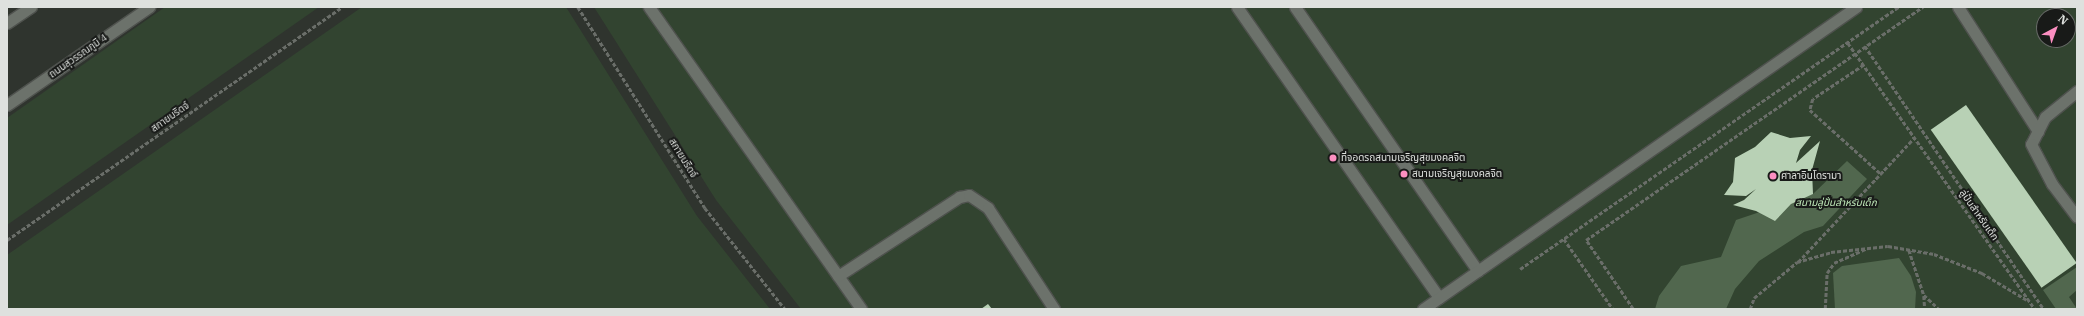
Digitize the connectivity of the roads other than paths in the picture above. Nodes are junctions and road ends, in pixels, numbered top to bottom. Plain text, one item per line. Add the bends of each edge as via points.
1 (31, 7) edge
2 (149, 7) edge
3 (649, 7) edge
4 (1237, 7) edge
5 (1295, 7) edge
6 (1856, 7) edge
7 (1958, 7) edge
8 (7, 23) edge
9 (2077, 91) edge
10 (7, 105) edge
11 (2038, 130) junction
12 (2077, 217) edge
13 (1478, 271) junction
14 (838, 276) junction
15 (1439, 298) junction
16 (861, 309) edge
17 (1054, 309) edge
18 (1423, 309) edge

1 - 8 street
2 - 10 street, ถนนสุวรรณภูมิ 4
3 - 14 street
4 - 15 street
5 - 13 street
6 - 13 street
7 - 11 street
9 - 11 street via 2045,117
11 - 12 street via 2031,144 2052,184
13 - 15 street
14 - 16 street
14 - 17 street via 958,197 969,195 988,208
15 - 18 street

